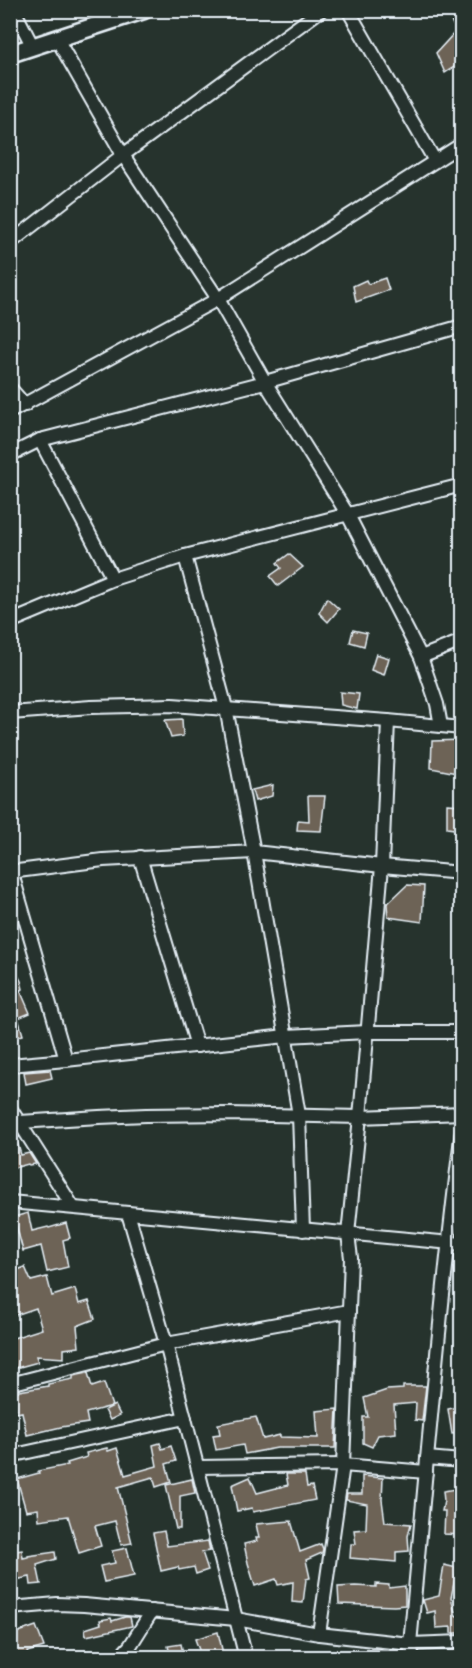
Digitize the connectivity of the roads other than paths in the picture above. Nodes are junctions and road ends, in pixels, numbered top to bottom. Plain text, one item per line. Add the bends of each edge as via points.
1 (14, 10) edge
2 (144, 10) edge
3 (321, 10) edge
4 (348, 10) edge
5 (57, 39) junction
6 (33, 47) junction
7 (10, 54) edge
8 (459, 150) edge
9 (123, 154) junction
10 (435, 161) junction
11 (10, 243) edge
12 (218, 299) junction
13 (462, 326) edge
14 (265, 382) junction
15 (10, 388) edge
16 (25, 405) junction
17 (10, 412) edge
18 (40, 440) junction
19 (10, 455) edge
20 (462, 485) edge
21 (348, 515) junction
22 (185, 556) junction
23 (113, 579) junction
24 (10, 622) edge
25 (462, 641) edge
26 (421, 657) junction
27 (226, 708) junction
28 (10, 713) edge
29 (388, 721) junction
30 (441, 726) junction
31 (462, 728) edge
32 (254, 852) junction
33 (140, 857) junction
34 (382, 866) junction
35 (11, 870) edge
36 (462, 873) edge
37 (368, 1032) junction
38 (462, 1032) edge
39 (286, 1036) junction
40 (197, 1046) junction
41 (66, 1060) junction
42 (10, 1065) edge
43 (10, 1108) edge
44 (462, 1113) edge
45 (299, 1115) junction
46 (360, 1117) junction
47 (20, 1122) junction
48 (462, 1130) edge
49 (10, 1202) edge
50 (73, 1207) junction
51 (128, 1213) junction
52 (303, 1230) junction
53 (348, 1234) junction
54 (448, 1243) junction
55 (462, 1244) edge
56 (349, 1311) junction
57 (166, 1344) junction
58 (10, 1384) edge
59 (186, 1418) junction
60 (10, 1456) edge
61 (427, 1458) junction
62 (462, 1461) edge
63 (342, 1465) junction
64 (198, 1467) junction
65 (426, 1472) junction
66 (10, 1608) edge
67 (152, 1611) junction
68 (236, 1619) junction
69 (319, 1634) junction
70 (462, 1642) edge
71 (410, 1644) junction
72 (119, 1658) edge
73 (246, 1658) edge
74 (413, 1658) edge

1 - 6 street
2 - 5 main road
3 - 9 street
4 - 10 street
5 - 6 main road
5 - 9 street
6 - 7 main road
8 - 10 street
9 - 11 street
9 - 12 street
10 - 12 street
12 - 14 street
12 - 16 street
13 - 14 street
14 - 18 street
14 - 21 street
15 - 16 street
16 - 17 street
18 - 19 street
18 - 23 street
20 - 21 street
21 - 22 street
21 - 26 street
22 - 23 street
22 - 27 street
23 - 24 street
25 - 26 street
26 - 30 street
27 - 28 street via 172,705
27 - 29 street
27 - 32 street
29 - 30 street
29 - 34 street
30 - 31 street
32 - 33 street
32 - 34 street
32 - 39 street
33 - 35 street
33 - 40 street
34 - 36 street
34 - 37 street
35 - 41 street
37 - 38 street
37 - 39 street
37 - 46 street
39 - 40 street
39 - 45 street
40 - 41 street
41 - 42 street
43 - 47 street
44 - 46 street
45 - 46 street
45 - 47 street via 146,1115
45 - 52 street
46 - 53 street
47 - 50 street
48 - 54 street
49 - 50 street
50 - 51 street
51 - 52 street
51 - 57 street
52 - 53 street
53 - 54 street
53 - 56 street
54 - 55 street
54 - 61 street
56 - 57 street
56 - 63 street
57 - 58 street
57 - 59 street
59 - 60 street
59 - 64 street
61 - 62 street
61 - 65 street
63 - 64 street
63 - 65 street
63 - 69 street
64 - 68 street
65 - 71 street
66 - 67 street via 57,1604
67 - 68 street
67 - 72 street
68 - 69 street
68 - 73 street
69 - 71 street
70 - 71 street
71 - 74 street

